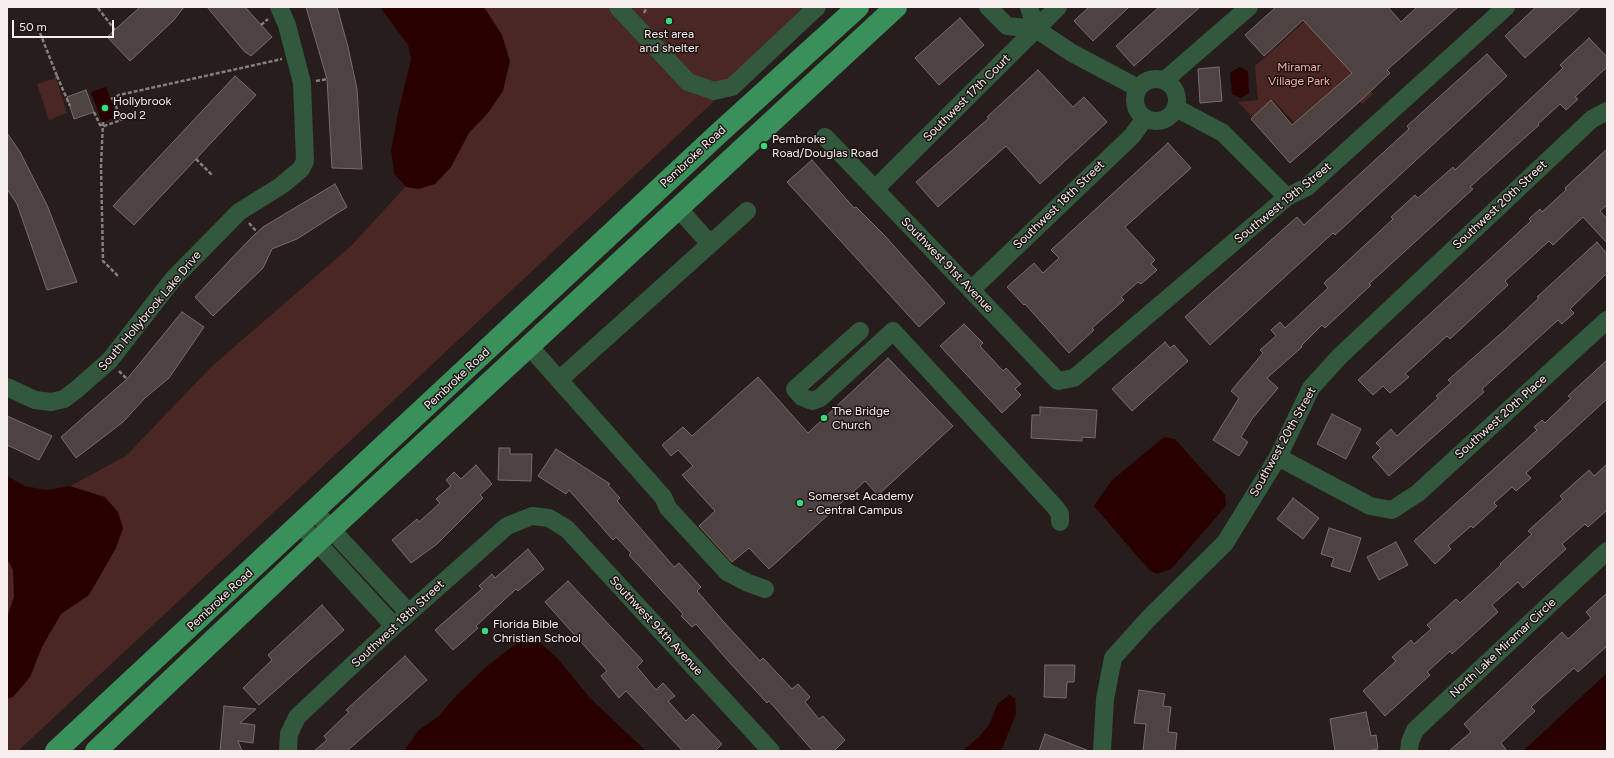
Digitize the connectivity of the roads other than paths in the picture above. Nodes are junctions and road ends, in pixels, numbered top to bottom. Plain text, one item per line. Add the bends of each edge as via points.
1 (279, 7) edge
2 (618, 7) edge
3 (817, 7) edge
4 (858, 7) edge
5 (896, 7) edge
6 (988, 7) edge
7 (1029, 7) edge
8 (1058, 7) edge
9 (1249, 7) edge
10 (1506, 7) edge
11 (1036, 29) junction
12 (1165, 80) junction
13 (1138, 88) junction
14 (1176, 108) junction
15 (1607, 110) edge
16 (1145, 118) junction
17 (825, 137) dead end
18 (660, 189) junction
19 (875, 189) junction
20 (1287, 197) junction
21 (678, 208) junction
22 (747, 211) dead end
23 (710, 244) junction
24 (971, 290) junction
25 (1607, 320) edge
26 (860, 331) dead end
27 (529, 346) junction
28 (1074, 378) joint
29 (559, 380) junction
30 (7, 387) edge
31 (1278, 457) junction
32 (532, 516) joint
33 (308, 518) junction
34 (1060, 522) dead end
35 (324, 536) junction
36 (1607, 551) edge
37 (765, 589) dead end
38 (409, 613) junction
39 (394, 626) junction
40 (64, 748) edge
41 (96, 751) edge
42 (288, 751) edge
43 (771, 751) edge
44 (1102, 751) edge
45 (1409, 751) edge

1 - 30 street, South Hollybrook Lake Drive via 284,16 302,83 305,161 301,169 282,185 239,212 174,278 110,360 64,399 51,402 35,400
2 - 3 street via 688,82 714,91 732,87
4 - 18 main road, Pembroke Road
5 - 21 main road, Pembroke Road
6 - 11 street via 1008,26
7 - 11 street
8 - 11 street, Southwest 17th Court
9 - 12 street
10 - 20 street, Southwest 19th Street via 1306,187
11 - 13 street via 1072,53
11 - 19 street, Southwest 17th Court
12 - 13 street via 1149,80
12 - 14 street via 1176,92
13 - 16 street via 1136,106
14 - 16 street via 1170,116 1162,119 1155,121
14 - 20 street via 1223,133
15 - 31 street, Southwest 20th Street via 1592,119 1339,357 1311,388
16 - 24 street, Southwest 18th Street via 1132,136
17 - 19 street, Southwest 91st Avenue
18 - 21 main road
18 - 33 main road, Pembroke Road
19 - 24 street, Southwest 91st Avenue
20 - 28 street, Southwest 19th Street
21 - 23 street
21 - 27 main road, Pembroke Road
22 - 23 street
23 - 29 street
24 - 28 street, Southwest 91st Avenue via 1058,381
25 - 31 street, Southwest 20th Place via 1418,493 1392,510 1370,506
26 - 34 street via 795,389 802,397 812,401 820,398 893,332 1060,514
27 - 29 street
27 - 35 main road, Pembroke Road
29 - 37 street via 663,496 668,508 727,572
31 - 44 street, Southwest 20th Street via 1225,543 1149,618 1113,658 1105,699
32 - 38 street, Southwest 18th Street via 506,526
32 - 43 street, Southwest 94th Avenue via 549,518 567,529
33 - 35 street
33 - 40 main road, Pembroke Road
35 - 38 street
35 - 39 street
35 - 41 main road, Pembroke Road
36 - 45 street, North Lake Miramar Circle via 1414,730
38 - 39 street, Southwest 18th Street
39 - 42 street, Southwest 18th Street via 297,717 289,734

